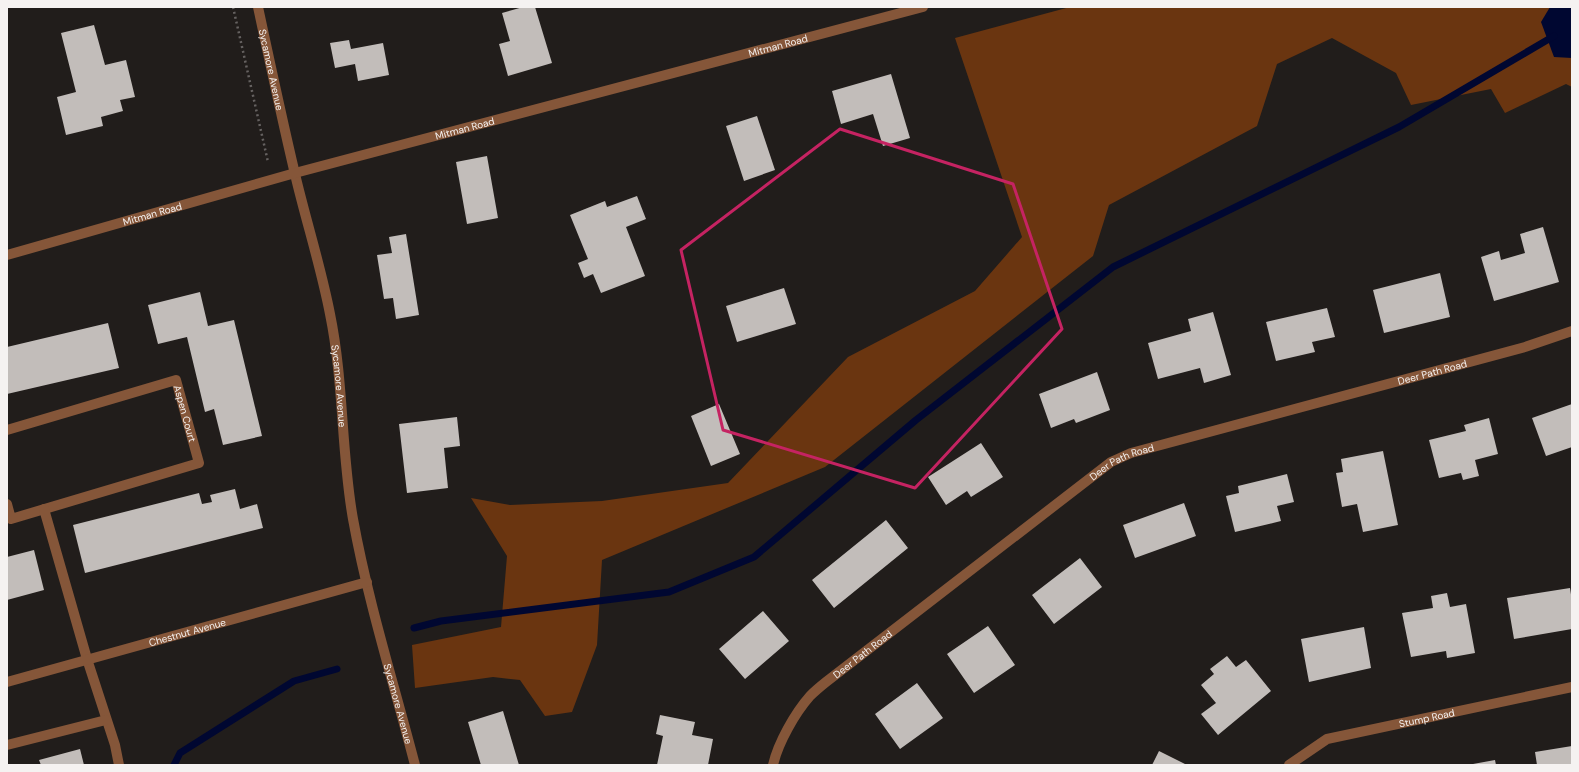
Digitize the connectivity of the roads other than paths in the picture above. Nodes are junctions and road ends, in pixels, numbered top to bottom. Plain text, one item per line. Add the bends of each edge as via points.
1 (258, 7) edge
2 (924, 7) edge
3 (295, 173) junction
4 (7, 255) edge
5 (1572, 331) edge
6 (7, 430) edge
7 (7, 504) edge
8 (44, 509) junction
9 (367, 582) junction
10 (87, 659) junction
11 (7, 682) edge
12 (1572, 687) edge
13 (106, 720) junction
14 (7, 745) edge
15 (119, 765) edge
16 (415, 765) edge
17 (773, 765) edge
18 (1289, 765) edge

1 - 3 street, Sycamore Avenue
2 - 3 street, Mitman Road
3 - 4 street, Mitman Road
3 - 9 street, Sycamore Avenue via 330,316 336,351 349,491
5 - 17 street, Deer Path Road via 1525,347 1131,453 1111,462 816,691 799,711 776,753
6 - 8 street, Aspen Court via 176,380 199,463
7 - 8 street, Aspen Court via 11,519
8 - 10 street
9 - 10 street, Chestnut Avenue
9 - 16 street, Sycamore Avenue
10 - 11 street, Chestnut Avenue
10 - 13 street
12 - 18 street, Stump Road via 1327,739
13 - 14 street
13 - 15 street

